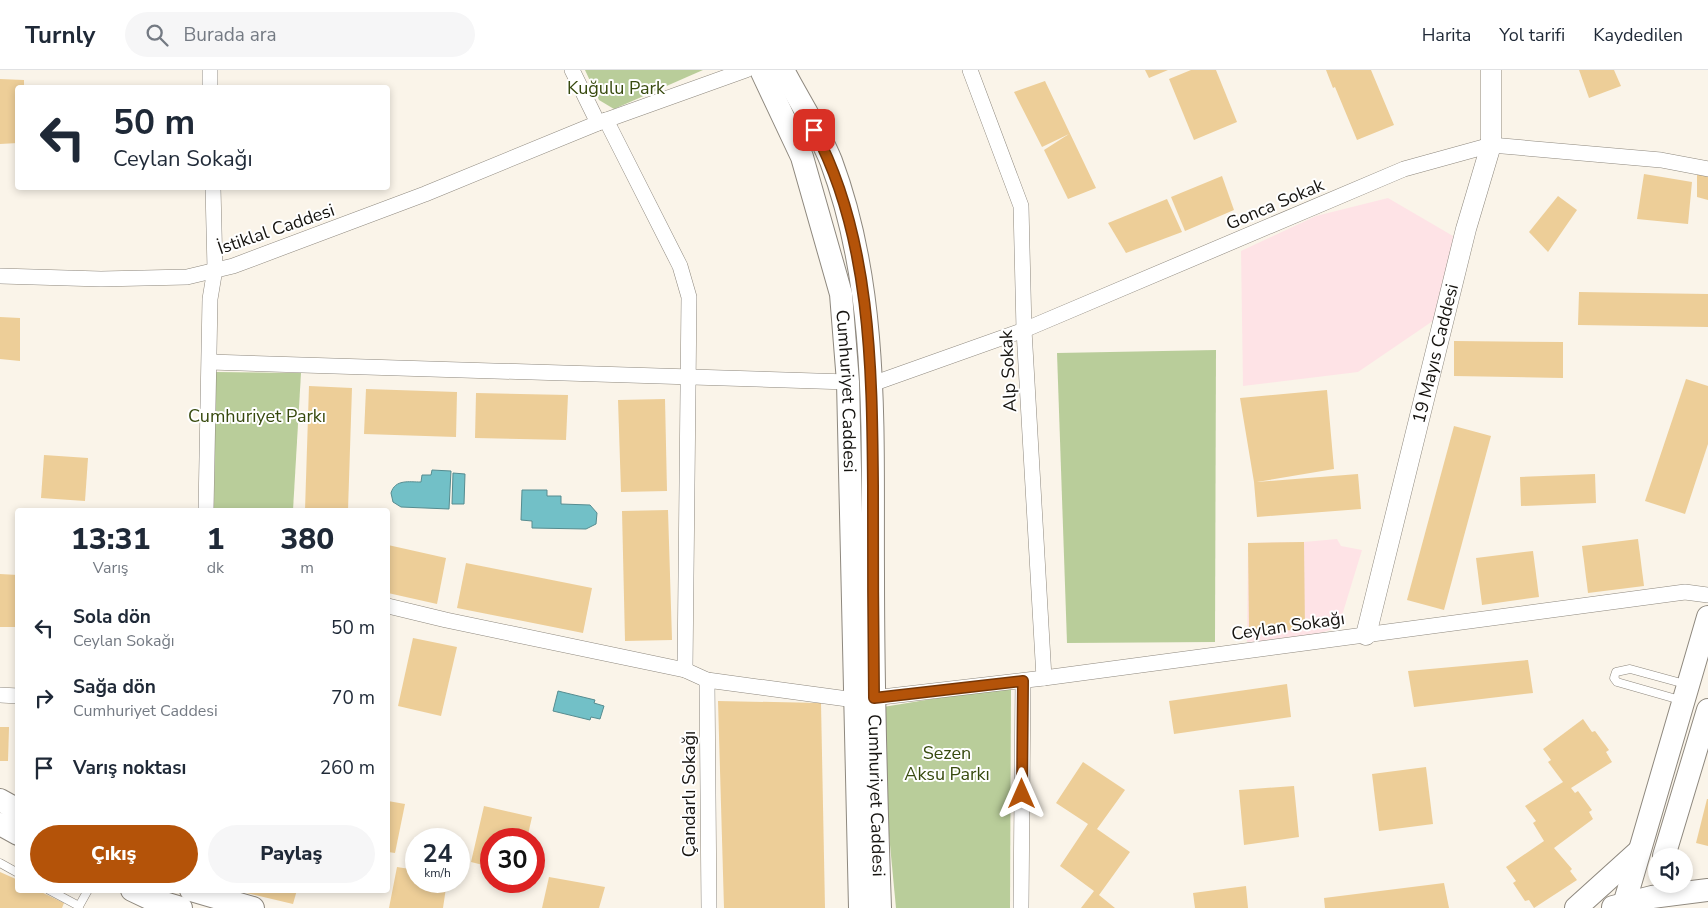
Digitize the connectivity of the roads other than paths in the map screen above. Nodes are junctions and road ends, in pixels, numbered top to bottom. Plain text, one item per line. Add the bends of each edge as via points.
1 (210, 70) edge
2 (572, 70) edge
3 (746, 70) edge
4 (761, 70) edge
5 (782, 70) edge
6 (970, 70) edge
7 (1491, 70) edge
8 (210, 85) edge
9 (602, 122) junction
10 (1491, 145) junction
11 (1708, 169) edge
12 (213, 190) edge
13 (215, 270) junction
14 (0, 276) edge
15 (1024, 330) junction
16 (210, 362) junction
17 (688, 379) junction
18 (848, 382) junction
19 (872, 384) junction
20 (206, 508) edge
21 (1708, 595) edge
22 (390, 606) edge
23 (1708, 617) edge
24 (1366, 635) junction
25 (685, 670) junction
26 (1044, 678) junction
27 (707, 680) junction
28 (1023, 681) junction
29 (1685, 692) junction
30 (0, 695) edge
31 (15, 696) edge
32 (864, 699) junction
33 (1708, 710) edge
34 (0, 800) edge
35 (15, 808) edge
36 (0, 824) edge
37 (15, 832) edge
38 (1666, 848) edge
39 (1638, 852) junction
40 (0, 863) edge
41 (15, 871) edge
42 (1708, 890) edge
43 (54, 893) edge
44 (86, 893) edge
45 (138, 893) edge
46 (201, 893) edge
47 (1652, 895) edge
48 (1619, 906) edge
49 (79, 907) edge
50 (181, 908) edge
51 (252, 908) edge
52 (709, 908) edge
53 (860, 908) edge
54 (880, 908) edge
55 (1021, 908) edge
56 (1576, 908) edge

1 - 8 street
2 - 9 street
3 - 9 street, İstiklal Caddesi
4 - 18 main road, Cumhuriyet Caddesi via 802,157 816,200 841,294
5 - 19 main road, Cumhuriyet Caddesi via 830,160 851,230 864,301
6 - 15 street, Alp Sokak via 1021,206
7 - 10 street, 19 Mayıs Caddesi
9 - 13 street, İstiklal Caddesi via 255,260
9 - 17 street via 680,266 689,297
10 - 11 street, Gonca Sokak via 1661,160
10 - 15 street, Gonca Sokak via 1404,169
10 - 24 street, 19 Mayıs Caddesi via 1466,229
12 - 13 street
13 - 14 street, İstiklal Caddesi via 188,277
13 - 16 street via 210,299
15 - 19 street, Gonca Sokak
15 - 26 street, Alp Sokak
16 - 17 street
16 - 20 street
17 - 18 street
17 - 25 street
18 - 19 main road
18 - 32 main road, Cumhuriyet Caddesi
19 - 32 main road, Cumhuriyet Caddesi
21 - 24 street, Ceylan Sokağı via 1685,592
22 - 25 street, Ceylan Sokağı
23 - 29 main road
24 - 26 street, Ceylan Sokağı
25 - 27 street, Ceylan Sokağı
26 - 28 street, Ceylan Sokağı
27 - 32 street, Ceylan Sokağı
27 - 52 street, Çandarlı Sokağı
28 - 32 street, Ceylan Sokağı
28 - 55 street
29 - 29 lane via 1650,672 1630,669 1616,672 1614,678 1617,682
29 - 39 main road
30 - 31 street
32 - 53 main road, Cumhuriyet Caddesi
32 - 54 main road, Cumhuriyet Caddesi
33 - 38 main road
34 - 35 main road
36 - 37 main road
39 - 48 main road
39 - 56 main road
40 - 41 lane
42 - 47 main road
43 - 49 lane
44 - 49 lane
45 - 50 main road
46 - 51 main road
47 - 48 main road

